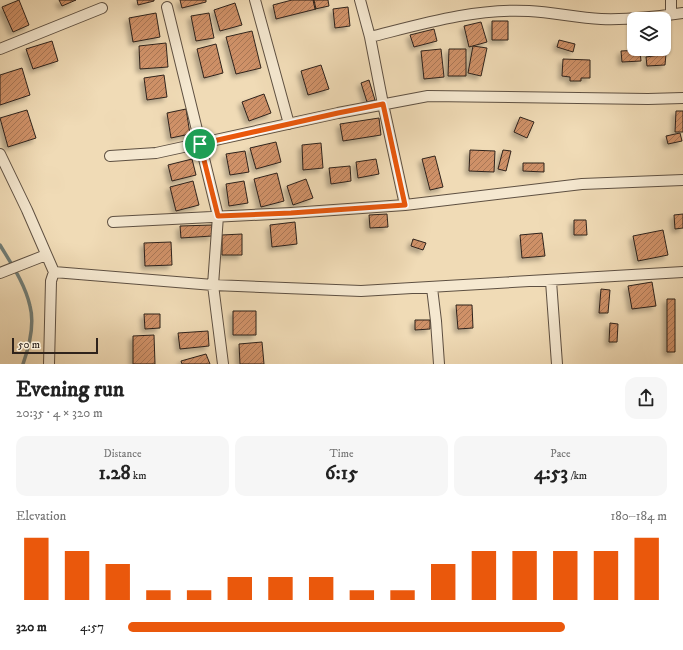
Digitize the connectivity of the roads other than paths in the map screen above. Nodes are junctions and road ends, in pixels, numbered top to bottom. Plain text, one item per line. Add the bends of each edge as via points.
1 (255, 0) edge
2 (360, 0) edge
3 (671, 0) edge
4 (167, 7) dead end
5 (102, 8) dead end
6 (671, 12) edge
7 (683, 13) edge
8 (671, 14) edge
9 (627, 19) edge
10 (370, 37) junction
11 (0, 49) edge
12 (683, 98) edge
13 (383, 104) junction
14 (289, 124) junction
15 (200, 144) junction
16 (0, 154) edge
17 (110, 156) dead end
18 (683, 180) edge
19 (405, 205) junction
20 (218, 216) junction
21 (113, 222) dead end
22 (46, 255) junction
23 (54, 272) junction
24 (683, 272) edge
25 (0, 273) edge
26 (551, 281) junction
27 (213, 285) junction
28 (432, 288) junction
29 (49, 364) edge
30 (223, 364) edge
31 (439, 364) edge
32 (557, 364) edge

1 - 14 street
2 - 10 street
3 - 6 street
4 - 15 street
5 - 11 street
7 - 8 street
9 - 10 street via 497,11
10 - 13 street
12 - 13 street via 428,96
13 - 14 street
13 - 19 street
14 - 15 street
15 - 17 street via 156,153
15 - 20 street
16 - 22 street
18 - 19 street via 582,184
19 - 20 street
20 - 21 street
20 - 27 street
22 - 23 street
22 - 25 street
23 - 27 street
23 - 29 street via 51,281
24 - 26 street
26 - 28 street
26 - 32 street
27 - 28 street via 362,291
27 - 30 street
28 - 31 street

